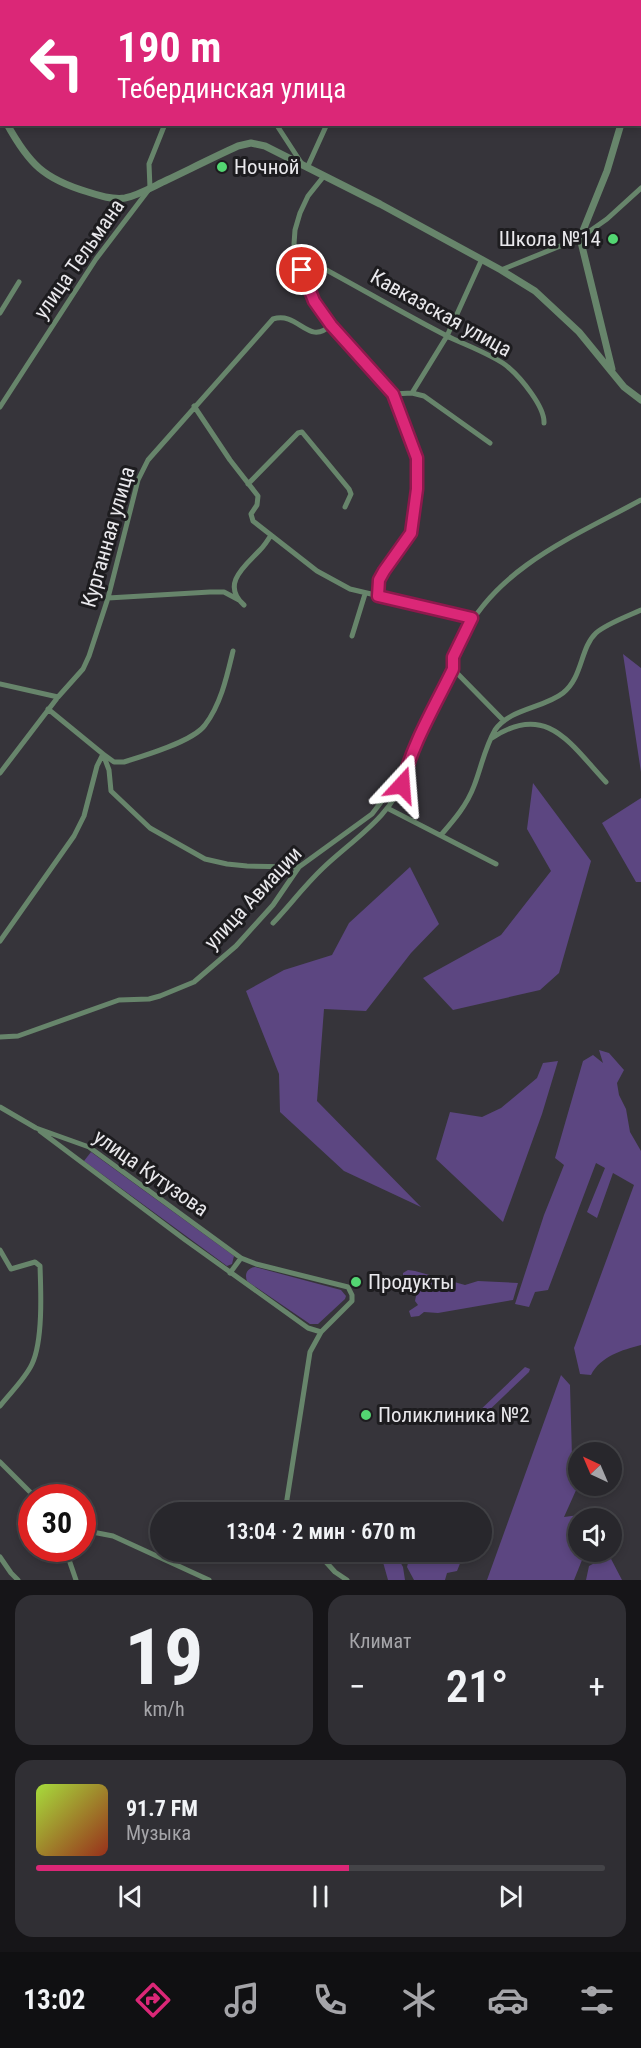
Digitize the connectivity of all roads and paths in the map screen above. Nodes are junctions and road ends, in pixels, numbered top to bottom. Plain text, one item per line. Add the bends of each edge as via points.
1 (8, 126) edge
2 (164, 126) edge
3 (277, 126) edge
4 (326, 126) edge
5 (620, 126) edge
6 (305, 167) junction
7 (324, 176) junction
8 (150, 188) junction
9 (641, 188) edge
10 (580, 238) junction
11 (298, 258) junction
12 (482, 259) junction
13 (501, 270) junction
14 (19, 282) dead end
15 (0, 313) edge
16 (331, 325) junction
17 (447, 336) junction
18 (613, 372) junction
19 (412, 393) junction
20 (393, 394) junction
21 (641, 400) edge
22 (194, 406) junction
23 (0, 407) edge
24 (544, 423) dead end
25 (490, 443) dead end
26 (248, 484) junction
27 (641, 501) edge
28 (345, 507) dead end
29 (271, 535) junction
30 (365, 594) junction
31 (378, 596) junction
32 (108, 598) junction
33 (641, 610) edge
34 (472, 618) junction
35 (352, 636) dead end
36 (233, 651) dead end
37 (453, 669) junction
38 (0, 684) edge
39 (58, 697) junction
40 (48, 709) junction
41 (504, 721) junction
42 (491, 739) junction
43 (103, 754) junction
44 (405, 772) junction
45 (0, 773) edge
46 (606, 782) dead end
47 (389, 809) junction
48 (441, 835) junction
49 (496, 864) dead end
50 (299, 867) junction
51 (273, 923) dead end
52 (0, 941) edge
53 (0, 1037) edge
54 (0, 1107) edge
55 (36, 1128) junction
56 (0, 1250) edge
57 (241, 1257) junction
58 (230, 1273) junction
59 (321, 1332) junction
60 (0, 1406) edge
61 (0, 1462) edge
62 (22, 1484) edge
63 (286, 1502) edge
64 (96, 1533) edge
65 (0, 1557) edge
66 (70, 1562) edge
67 (326, 1562) edge
68 (18, 1580) edge
69 (76, 1580) edge
70 (208, 1580) edge
71 (347, 1580) edge

1 - 8 street via 27,157 63,184 114,198
2 - 8 street, улица Тельмана via 149,164
3 - 6 street
4 - 6 street
5 - 10 street
6 - 7 street
6 - 8 street via 251,143
7 - 11 street via 308,195 300,213 294,244
7 - 12 street
8 - 23 street, улица Тельмана via 96,259
9 - 10 street
10 - 13 street
10 - 18 street
11 - 16 street via 314,301
11 - 17 street, Кавказская улица via 360,287
12 - 13 street
12 - 17 street
13 - 18 street via 556,309
14 - 15 street
16 - 20 street
16 - 22 street, Курганная улица via 318,334 288,318 273,319
17 - 19 street
17 - 24 street, Кавказская улица via 507,366 538,405
18 - 21 street
19 - 20 street
19 - 25 street via 424,396
20 - 31 street via 417,458 417,489 411,533 379,580
22 - 26 street
22 - 32 street, Курганная улица via 141,470
26 - 28 street via 302,432 349,489 351,494
26 - 29 street via 258,496 251,518
27 - 34 street, улица Авиации via 536,558 492,593
29 - 30 street via 334,582
29 - 32 street via 238,576 235,586 242,603 224,592
30 - 31 street
30 - 35 street
31 - 34 street
32 - 39 street, Курганная улица via 89,656
33 - 41 street via 596,633 570,687
34 - 37 street, улица Авиации via 453,657
36 - 43 street via 223,689 204,727 183,740 124,762 114,762
37 - 41 street
37 - 44 street, улица Авиации
38 - 39 street
39 - 40 street, Курганная улица
40 - 43 street
40 - 45 street, Курганная улица
41 - 42 street
42 - 46 street via 527,722 553,729
42 - 48 street via 473,789
43 - 50 street via 111,791 150,828 205,859 227,864
43 - 52 street via 74,836
44 - 47 street, улица Авиации
44 - 50 street, улица Авиации via 372,814
47 - 48 street
47 - 51 street, улица Авиации via 321,870
48 - 49 street
50 - 53 street, улица Авиации via 251,930 194,982 160,996 119,1000 18,1036
54 - 55 street, улица Кутузова
55 - 57 street, улица Кутузова via 89,1147
55 - 58 street, улица Кутузова
56 - 60 street via 10,1269 35,1262 40,1266 41,1282 37,1350 31,1366
57 - 58 street
57 - 59 street, улица Кутузова via 348,1287 352,1301
58 - 59 street, улица Кутузова via 308,1328
59 - 63 street, улица Кутузова via 305,1372
61 - 62 street
64 - 70 street via 113,1536
65 - 68 street
66 - 69 street
67 - 71 street

